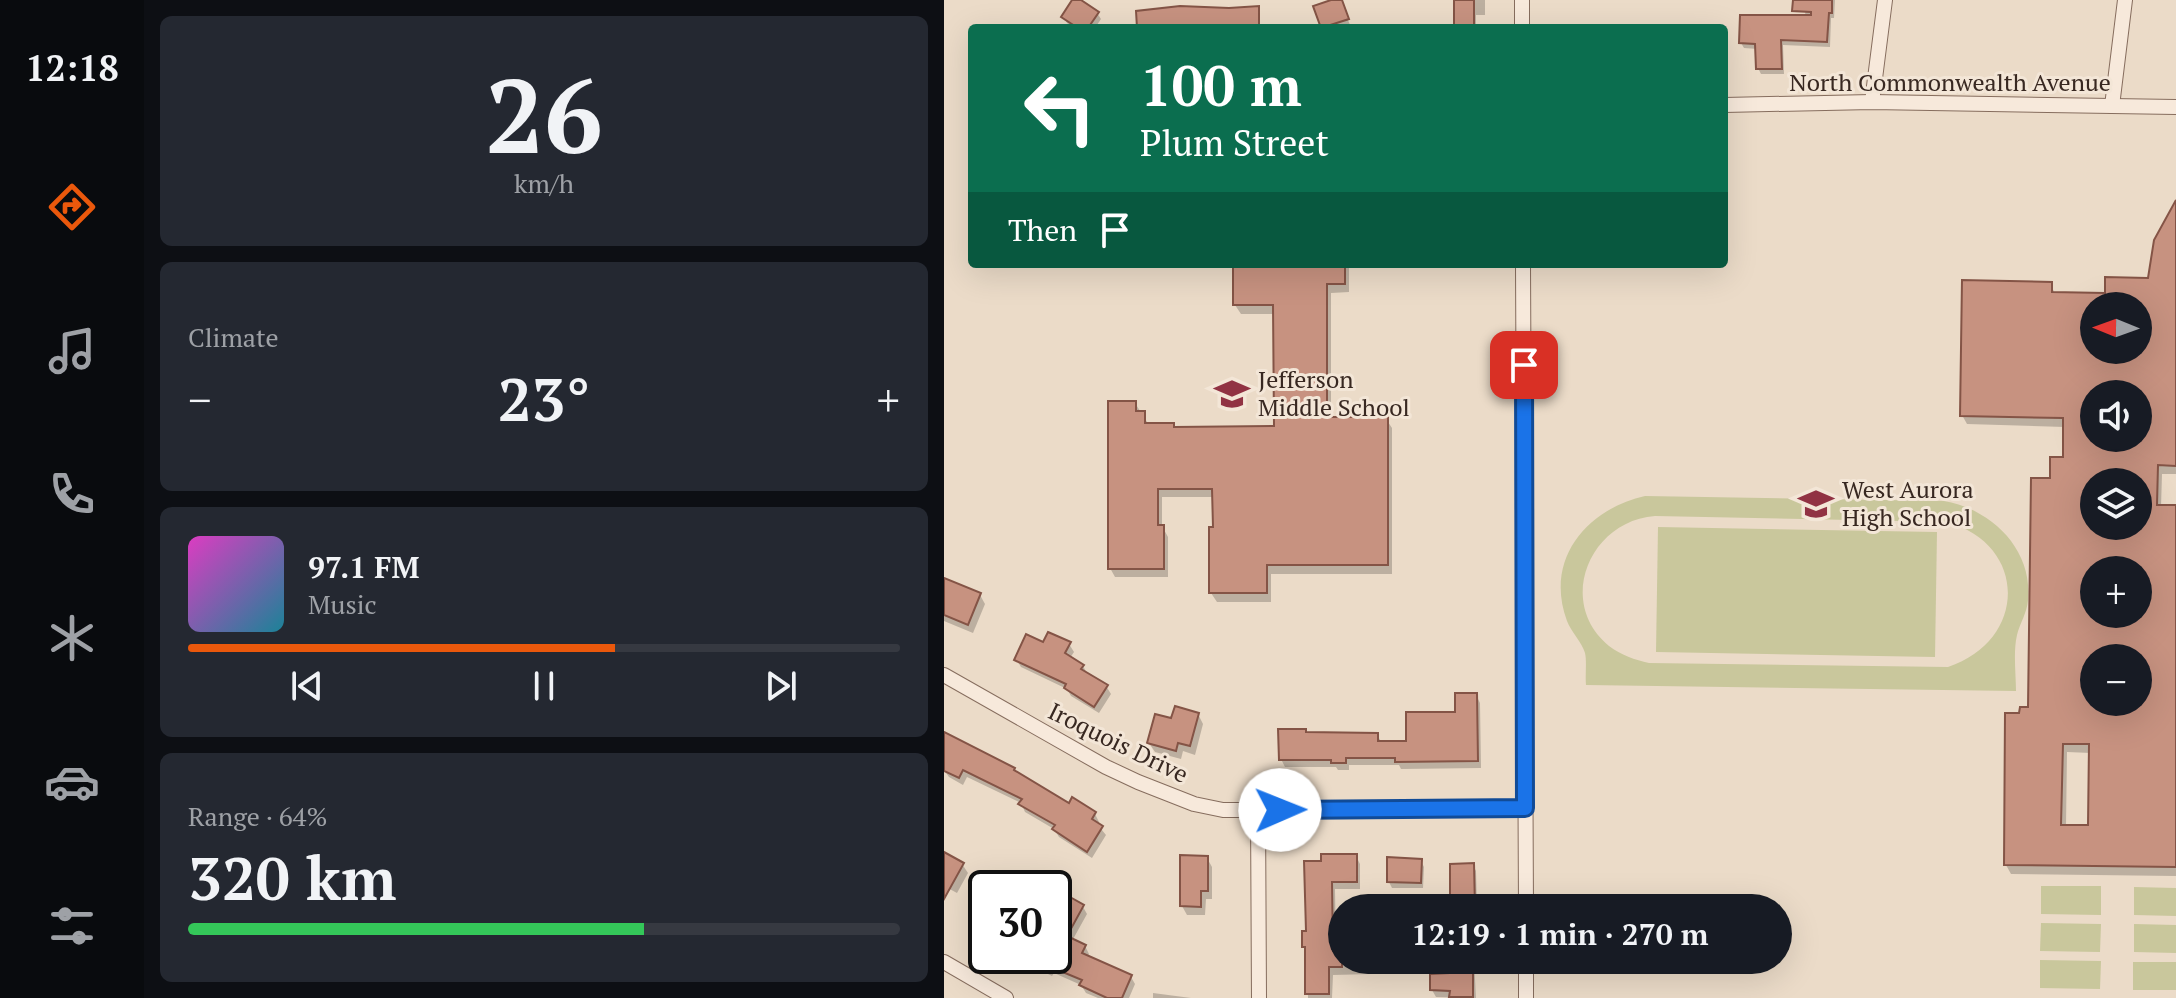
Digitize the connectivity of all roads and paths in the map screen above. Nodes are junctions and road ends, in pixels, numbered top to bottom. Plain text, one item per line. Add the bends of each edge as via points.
1 (1522, 0) edge
2 (1885, 0) edge
3 (2125, 0) edge
4 (1522, 24) edge
5 (1872, 102) junction
6 (1728, 105) edge
7 (2112, 106) junction
8 (2176, 107) edge
9 (1523, 268) edge
10 (944, 675) edge
11 (1525, 808) junction
12 (1258, 810) junction
13 (1526, 894) edge
14 (944, 962) edge
15 (1526, 974) edge
16 (1006, 998) edge
17 (1259, 998) edge
18 (1526, 998) edge

1 - 4 street
2 - 5 street
3 - 7 street
5 - 6 street, North Commonwealth Avenue
5 - 7 street, North Commonwealth Avenue
7 - 8 street, North Commonwealth Avenue
9 - 11 street
10 - 12 street, Iroquois Drive via 1138,782 1194,804
11 - 12 street, Iroquois Drive
11 - 13 street
12 - 17 street
14 - 16 street
15 - 18 street

